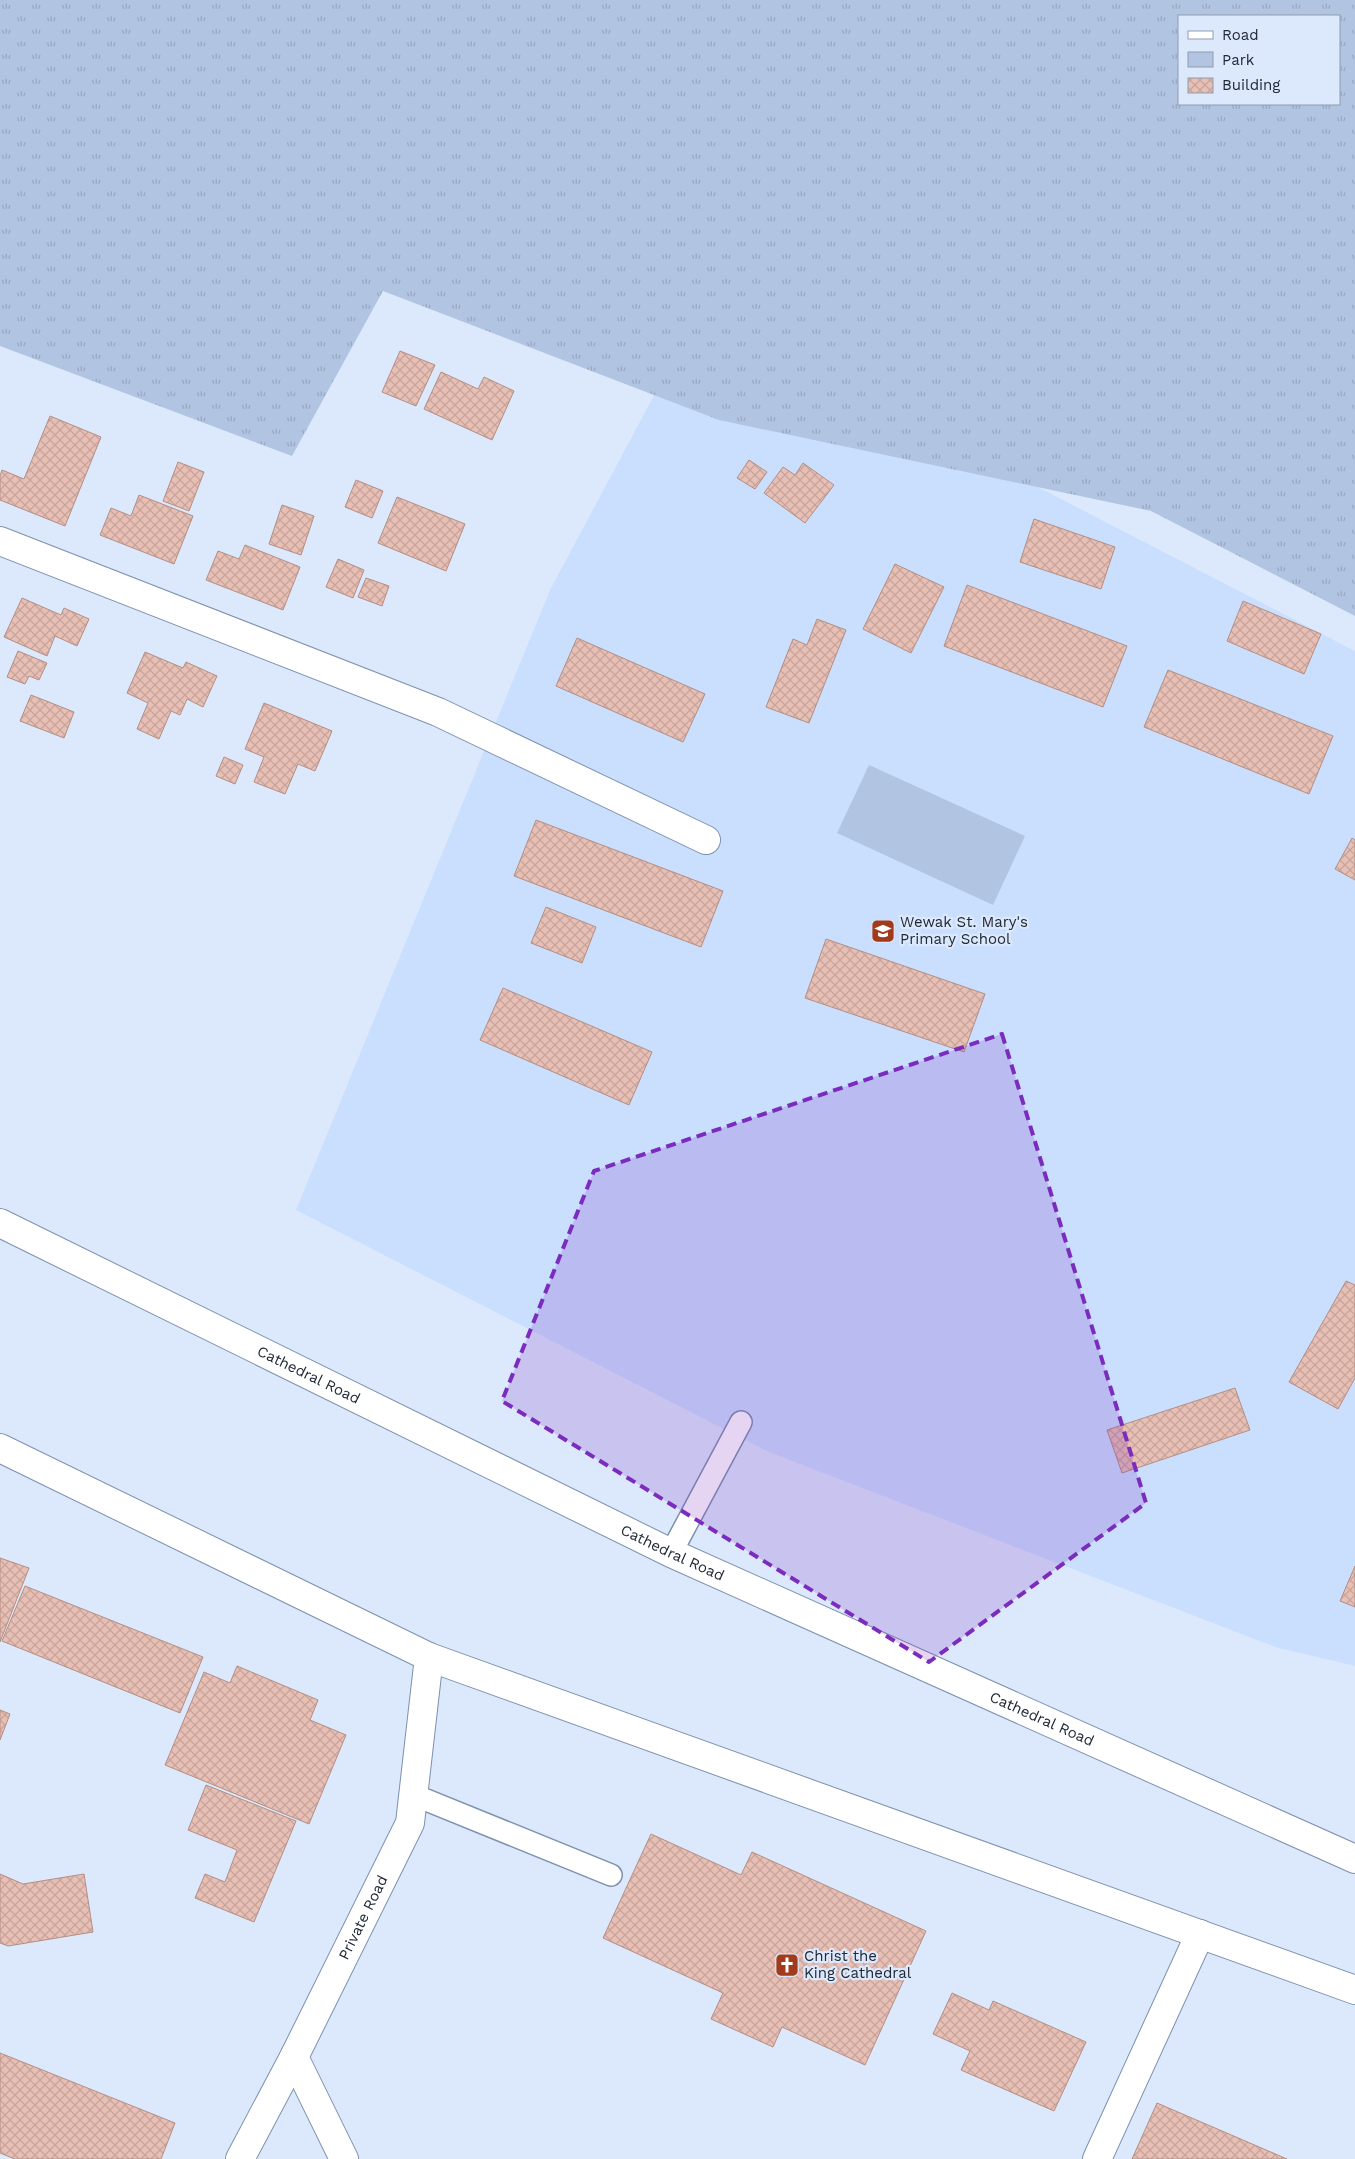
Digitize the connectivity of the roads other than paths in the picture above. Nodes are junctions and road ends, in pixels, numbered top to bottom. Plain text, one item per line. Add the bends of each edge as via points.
1 (0, 541) edge
2 (706, 840) dead end
3 (0, 1223) edge
4 (741, 1422) dead end
5 (0, 1448) edge
6 (671, 1553) junction
7 (429, 1657) junction
8 (414, 1795) junction
9 (1355, 1859) edge
10 (611, 1875) dead end
11 (1200, 1934) junction
12 (1355, 1990) edge
13 (294, 2057) junction
14 (240, 2159) edge
15 (344, 2159) edge
16 (1097, 2159) edge

1 - 2 street via 438,712
3 - 6 street, Cathedral Road
4 - 6 lane
5 - 7 street
6 - 9 street, Cathedral Road
7 - 8 street, Private Road
7 - 11 street
8 - 10 lane
8 - 13 street, Private Road via 410,1824
11 - 12 street
11 - 16 street
13 - 14 street, Private Road
13 - 15 street

